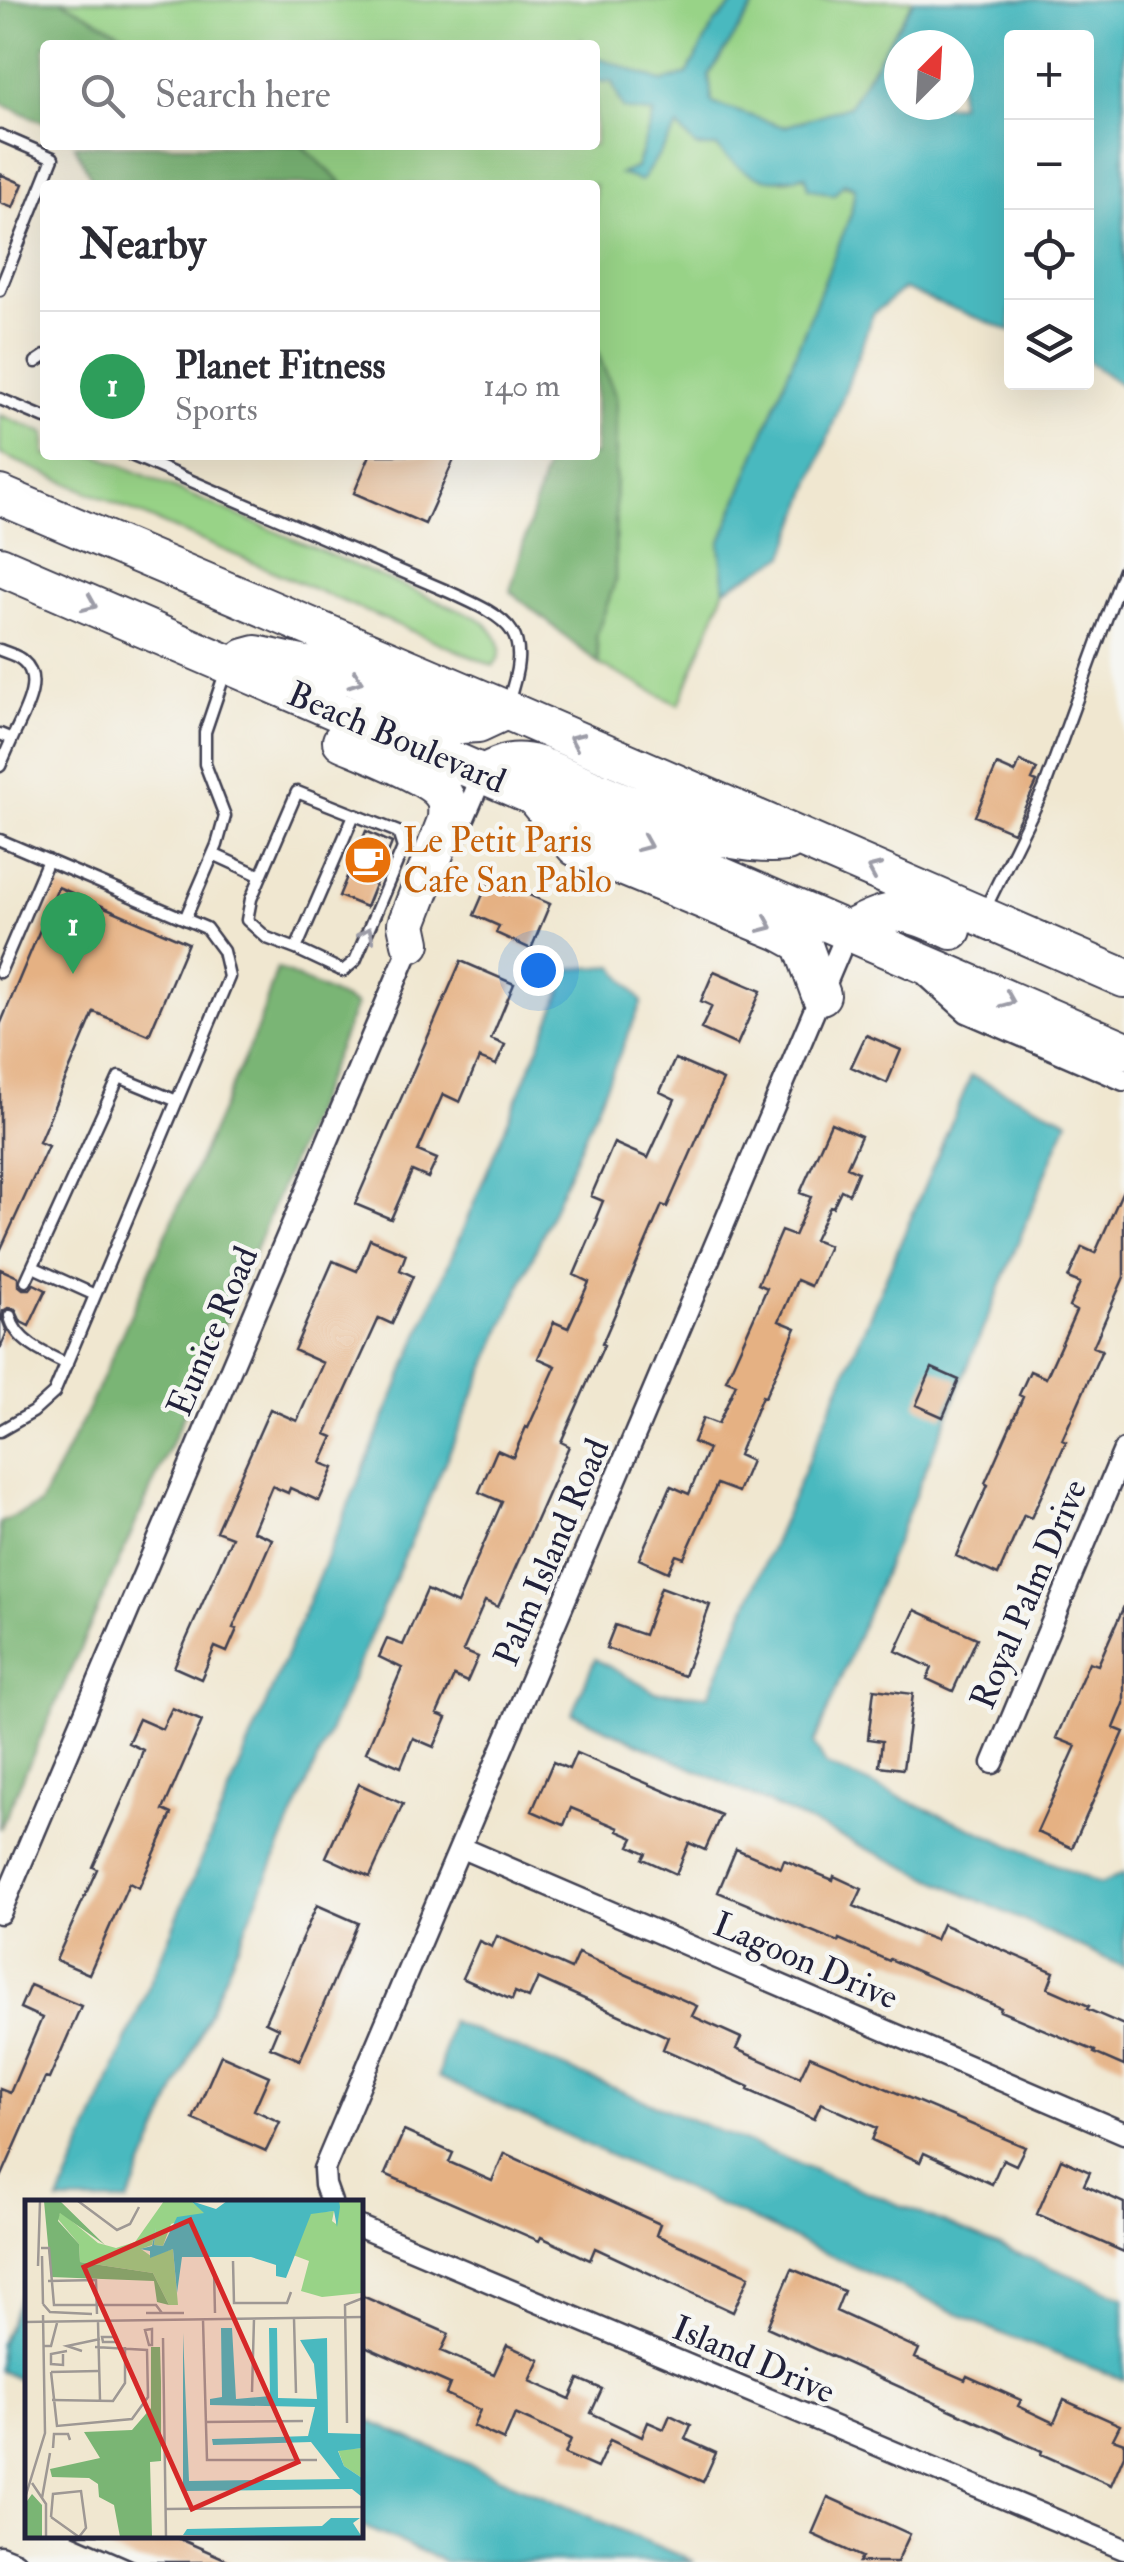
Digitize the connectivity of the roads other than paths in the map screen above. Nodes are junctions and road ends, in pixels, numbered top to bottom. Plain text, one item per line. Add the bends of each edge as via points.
1 (0, 135) edge
2 (44, 180) edge
3 (40, 190) edge
4 (0, 290) edge
5 (0, 398) edge
6 (40, 416) edge
7 (142, 460) edge
8 (0, 495) edge
9 (0, 520) edge
10 (0, 566) edge
11 (1124, 570) edge
12 (254, 604) junction
13 (0, 650) edge
14 (228, 664) junction
15 (293, 692) junction
16 (506, 710) junction
17 (0, 734) edge
18 (12, 739) junction
19 (0, 766) edge
20 (483, 774) junction
21 (533, 796) junction
22 (354, 814) junction
23 (0, 840) edge
24 (804, 840) junction
25 (212, 854) junction
26 (48, 860) junction
27 (260, 876) junction
28 (981, 916) junction
29 (185, 919) junction
30 (848, 931) junction
31 (411, 943) junction
32 (296, 949) junction
33 (903, 955) junction
34 (0, 972) edge
35 (1124, 978) edge
36 (821, 995) junction
37 (1124, 1005) edge
38 (1124, 1050) edge
39 (1124, 1080) edge
40 (177, 1101) junction
41 (33, 1267) junction
42 (26, 1281) dead end
43 (96, 1295) junction
44 (10, 1316) dead end
45 (67, 1364) junction
46 (0, 1432) edge
47 (1124, 1450) edge
48 (993, 1763) dead end
49 (462, 1848) junction
50 (0, 1914) edge
51 (1124, 2132) edge
52 (330, 2200) edge
53 (362, 2229) edge
54 (1124, 2550) edge
55 (0, 2556) edge
56 (15, 2562) edge

1 - 2 lane via 53,158
3 - 4 lane
5 - 6 lane
7 - 16 lane via 493,613 520,645
8 - 12 highway
9 - 12 highway via 172,596
10 -> 14 highway, Beach Boulevard
11 - 28 lane via 1044,788
12 - 16 highway
13 - 18 lane via 32,671 32,690
14 - 15 highway, Beach Boulevard
14 -> 16 highway via 256,655 352,676 461,724
14 - 25 lane via 205,732 205,764 225,816
15 - 20 highway, Beach Boulevard
15 - 31 highway via 314,728 419,776 445,796 447,820 407,924
24 -> 16 highway
17 - 18 lane
18 - 19 lane
20 - 21 highway, Beach Boulevard
20 - 24 highway via 522,761 691,829 770,844
20 - 31 street, Eunice Road
21 -> 30 highway, Beach Boulevard
21 -> 36 highway via 576,847 802,944
22 - 27 lane via 296,792
22 - 32 lane
32 -> 22 lane via 342,971 355,962 403,848 398,832
23 - 26 lane
28 -> 24 highway
25 - 27 lane
25 - 29 lane
26 - 29 lane
26 - 34 lane
27 - 32 lane via 247,920 266,938
28 - 35 highway
29 - 40 lane via 206,928 224,951 229,977
30 - 33 highway, Beach Boulevard
30 - 36 street, Palm Island Road
30 - 37 highway via 901,911
31 - 50 street, Eunice Road
33 -> 38 highway, Beach Boulevard
33 - 39 street via 967,1012
36 - 49 street, Palm Island Road
40 - 41 lane via 119,1077
40 - 43 lane
41 - 42 lane
41 - 43 lane
43 - 45 lane
44 - 45 lane via 29,1343
45 - 46 lane via 54,1393
47 - 48 street, Royal Palm Drive
49 - 51 street, Lagoon Drive
49 - 52 street, Palm Island Road via 324,2169
53 - 54 street, Island Drive
55 - 56 street

